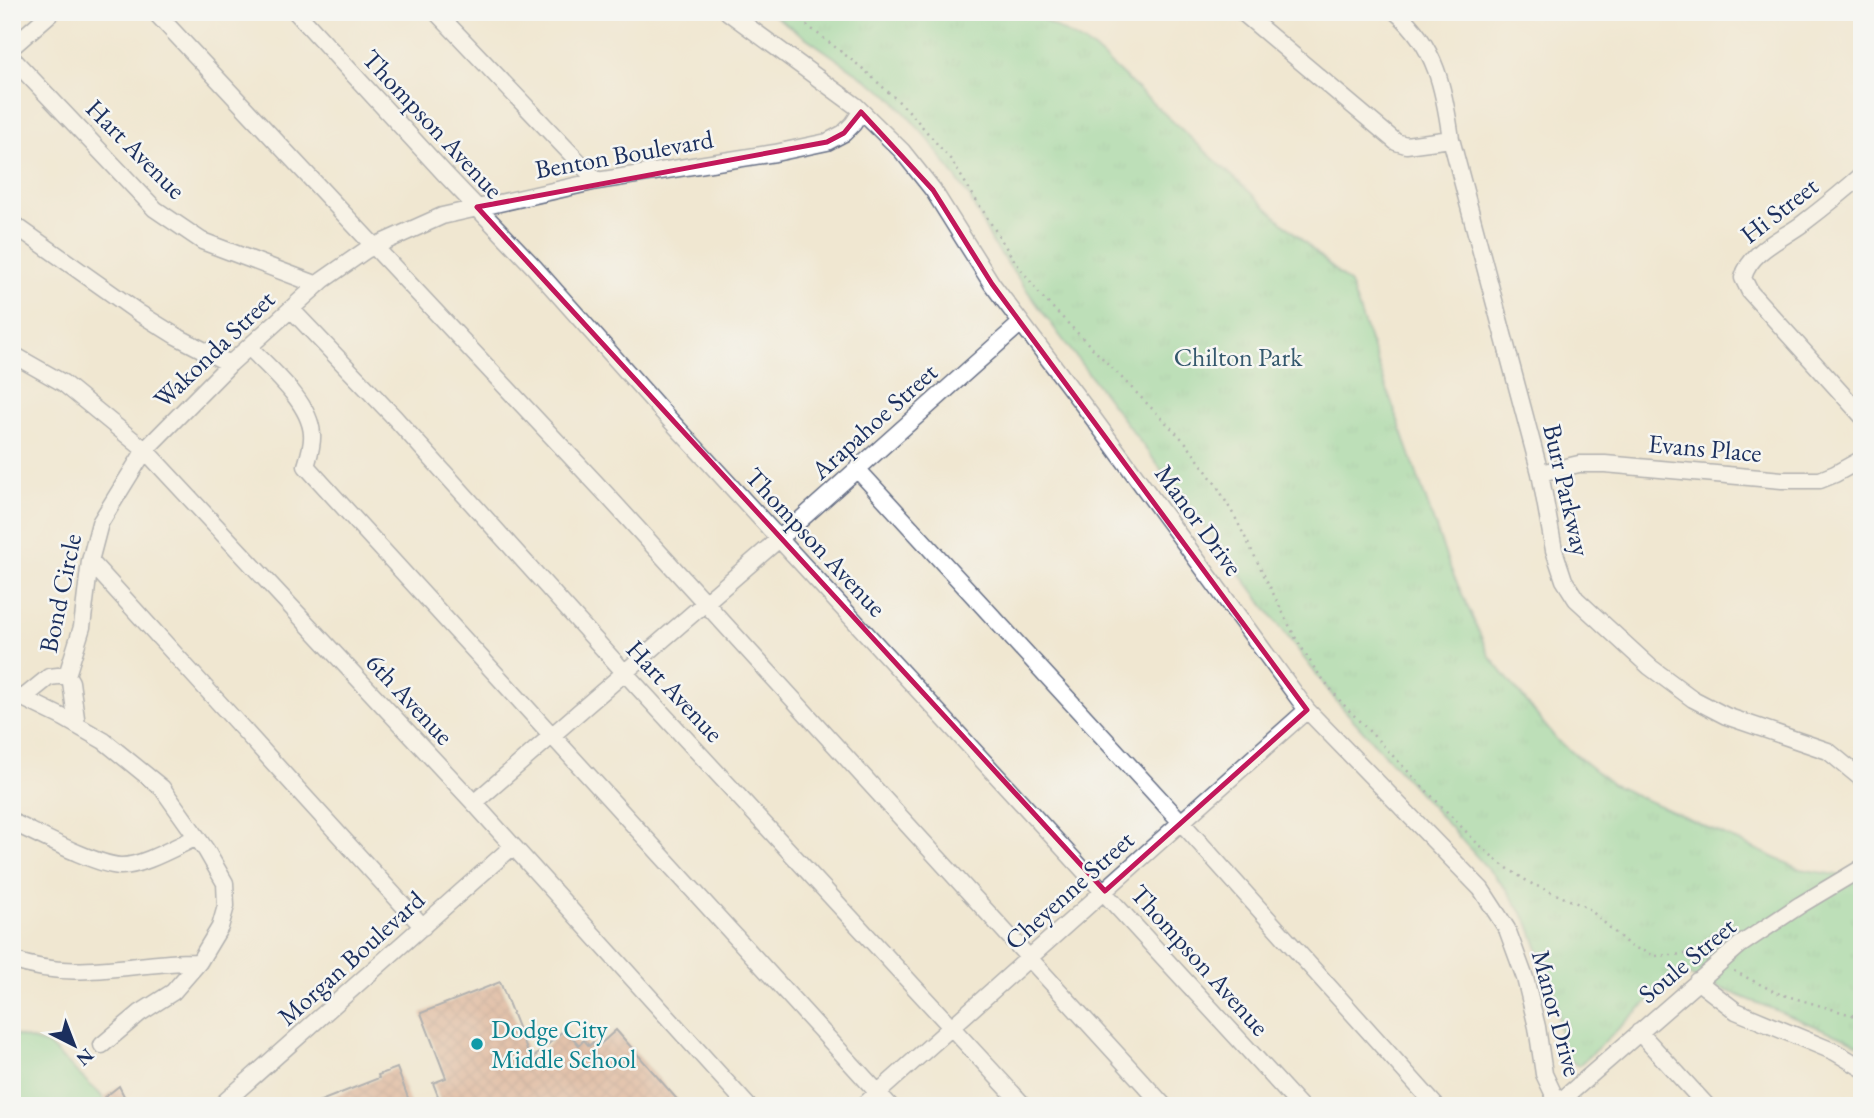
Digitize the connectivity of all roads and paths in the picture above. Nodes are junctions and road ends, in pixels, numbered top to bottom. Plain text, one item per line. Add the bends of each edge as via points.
1 (52, 12) edge
2 (155, 12) edge
3 (296, 12) edge
4 (436, 12) edge
5 (728, 12) edge
6 (790, 12) edge
7 (1242, 12) edge
8 (1396, 12) edge
9 (12, 47) edge
10 (12, 58) edge
11 (860, 112) junction
12 (1451, 139) junction
13 (1862, 175) edge
14 (597, 181) junction
15 (477, 207) junction
16 (12, 223) edge
17 (375, 246) junction
18 (318, 285) junction
19 (291, 309) junction
20 (1021, 323) junction
21 (249, 347) junction
22 (12, 354) edge
23 (230, 364) junction
24 (1862, 416) edge
25 (145, 450) junction
26 (1862, 458) edge
27 (857, 469) junction
28 (1540, 473) junction
29 (780, 538) junction
30 (90, 561) junction
31 (705, 603) junction
32 (625, 673) junction
33 (67, 675) junction
34 (18, 696) edge
35 (1307, 710) junction
36 (77, 725) junction
37 (551, 736) junction
38 (1862, 779) edge
39 (474, 803) junction
40 (12, 822) edge
41 (1181, 822) junction
42 (197, 837) junction
43 (513, 846) junction
44 (1862, 868) edge
45 (1105, 891) junction
46 (423, 927) junction
47 (1029, 958) junction
48 (13, 961) edge
49 (199, 962) junction
50 (1717, 964) junction
51 (1697, 981) junction
52 (1862, 1018) edge
53 (952, 1027) junction
54 (1639, 1032) junction
55 (102, 1045) dead end
56 (1862, 1068) edge
57 (877, 1092) junction
58 (1560, 1104) edge
59 (220, 1106) edge
60 (748, 1106) edge
61 (863, 1106) edge
62 (890, 1106) edge
63 (1024, 1106) edge
64 (1164, 1106) edge
65 (1300, 1106) edge
66 (1436, 1106) edge
67 (1707, 1106) edge

1 - 9 street
2 - 17 street
3 - 15 street, Thompson Avenue
4 - 14 street
5 - 11 street, Manor Drive
6 - 50 path via 908,110 951,160 1042,297 1186,443 1236,519 1315,668 1342,703 1476,842 1530,883 1588,908 1630,946 1656,956 1699,953
7 - 12 street via 1396,142 1406,145
8 - 12 street, Burr Parkway via 1432,56
10 - 18 street, Hart Avenue via 155,209 202,241
11 - 14 street, Benton Boulevard via 844,133 827,142
11 - 20 street, Manor Drive via 902,151 933,190
12 - 28 street, Burr Parkway
13 - 24 street, Hi Street via 1758,253 1743,278 1750,292
14 - 15 street, Benton Boulevard
15 - 17 street, Benton Boulevard via 442,216
15 - 29 street, Thompson Avenue
16 - 23 street via 139,313
17 - 18 street, Benton Boulevard
17 - 31 street
18 - 19 street, Wakonda Street
19 - 21 street, Wakonda Street
19 - 32 street, Hart Avenue
20 - 27 street, Arapahoe Street
20 - 35 street, Manor Drive
21 - 23 street, Wakonda Street
21 - 37 street via 300,401 312,433 306,466
22 - 25 street, 6th Avenue via 64,383
23 - 25 street, Wakonda Street
25 - 30 street, Bond Circle via 100,523
25 - 39 street, 6th Avenue
26 - 28 street, Evans Place via 1820,480 1605,464 1579,464
27 - 29 street, Arapahoe Street
27 - 41 street
28 - 38 street, Burr Parkway via 1554,550 1576,599 1650,667 1693,699 1726,716 1828,751
29 - 31 street, Arapahoe Street
29 - 45 street, Thompson Avenue
30 - 33 street, Bond Circle via 82,627
30 - 46 street
31 - 32 street, Arapahoe Street
31 - 47 street
32 - 37 street, Arapahoe Street
32 - 53 street, Hart Avenue
33 - 34 street, Bond Circle via 49,677
33 - 36 street, Bond Circle
34 - 36 street
35 - 41 street, Cheyenne Street
35 - 58 street, Manor Drive via 1481,890 1507,929 1525,978 1544,1074
36 - 42 street via 162,788
37 - 39 street, Arapahoe Street
37 - 57 street
39 - 43 street, 6th Avenue
40 - 42 street via 99,861 121,866
41 - 45 street, Cheyenne Street
41 - 66 street
42 - 49 street via 225,883 226,905
43 - 46 street, Morgan Boulevard
43 - 60 street, 6th Avenue
44 - 50 street, Soule Street via 1790,911
45 - 47 street, Cheyenne Street
45 - 65 street, Thompson Avenue
46 - 59 street, Morgan Boulevard
47 - 53 street, Cheyenne Street
47 - 64 street
48 - 49 street via 75,972
49 - 55 street via 173,992
50 - 51 street, Soule Street
50 - 52 path via 1777,993
51 - 54 street, Soule Street
51 - 56 street via 1736,1011
53 - 57 street, Cheyenne Street
53 - 63 street, Hart Avenue
54 - 58 street, Soule Street
54 - 67 street
57 - 61 street, Cheyenne Street
57 - 62 street

